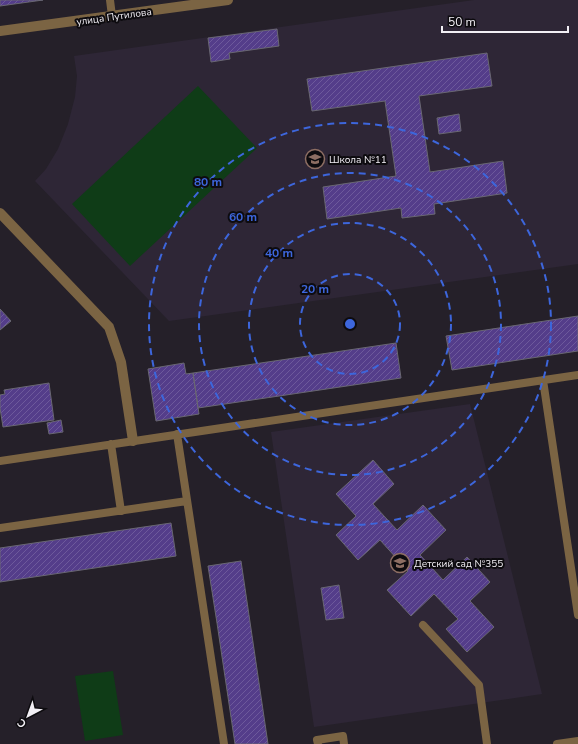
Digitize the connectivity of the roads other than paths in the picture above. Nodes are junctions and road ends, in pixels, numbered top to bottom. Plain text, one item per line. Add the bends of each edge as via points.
1 (110, 0) edge
2 (228, 0) edge
3 (112, 16) junction
4 (0, 31) edge
5 (0, 213) edge
6 (578, 375) edge
7 (543, 380) junction
8 (177, 434) junction
9 (133, 441) junction
10 (111, 444) junction
11 (0, 461) edge
12 (187, 501) junction
13 (121, 511) junction
14 (0, 528) edge
15 (578, 615) edge
16 (423, 625) dead end
17 (578, 741) edge
18 (224, 744) edge
19 (318, 744) edge
20 (344, 744) edge
21 (487, 744) edge
22 (557, 744) edge

1 - 3 lane
2 - 3 street, улица Путилова
3 - 4 street, улица Путилова
5 - 9 street via 109,327 122,362
6 - 7 lane
7 - 8 lane
7 - 15 lane
8 - 9 lane
8 - 12 lane
9 - 10 lane
10 - 11 lane
10 - 13 lane
12 - 13 lane
12 - 18 lane
13 - 14 lane
16 - 21 lane via 479,685
17 - 22 lane
19 - 20 lane via 317,740 343,736

